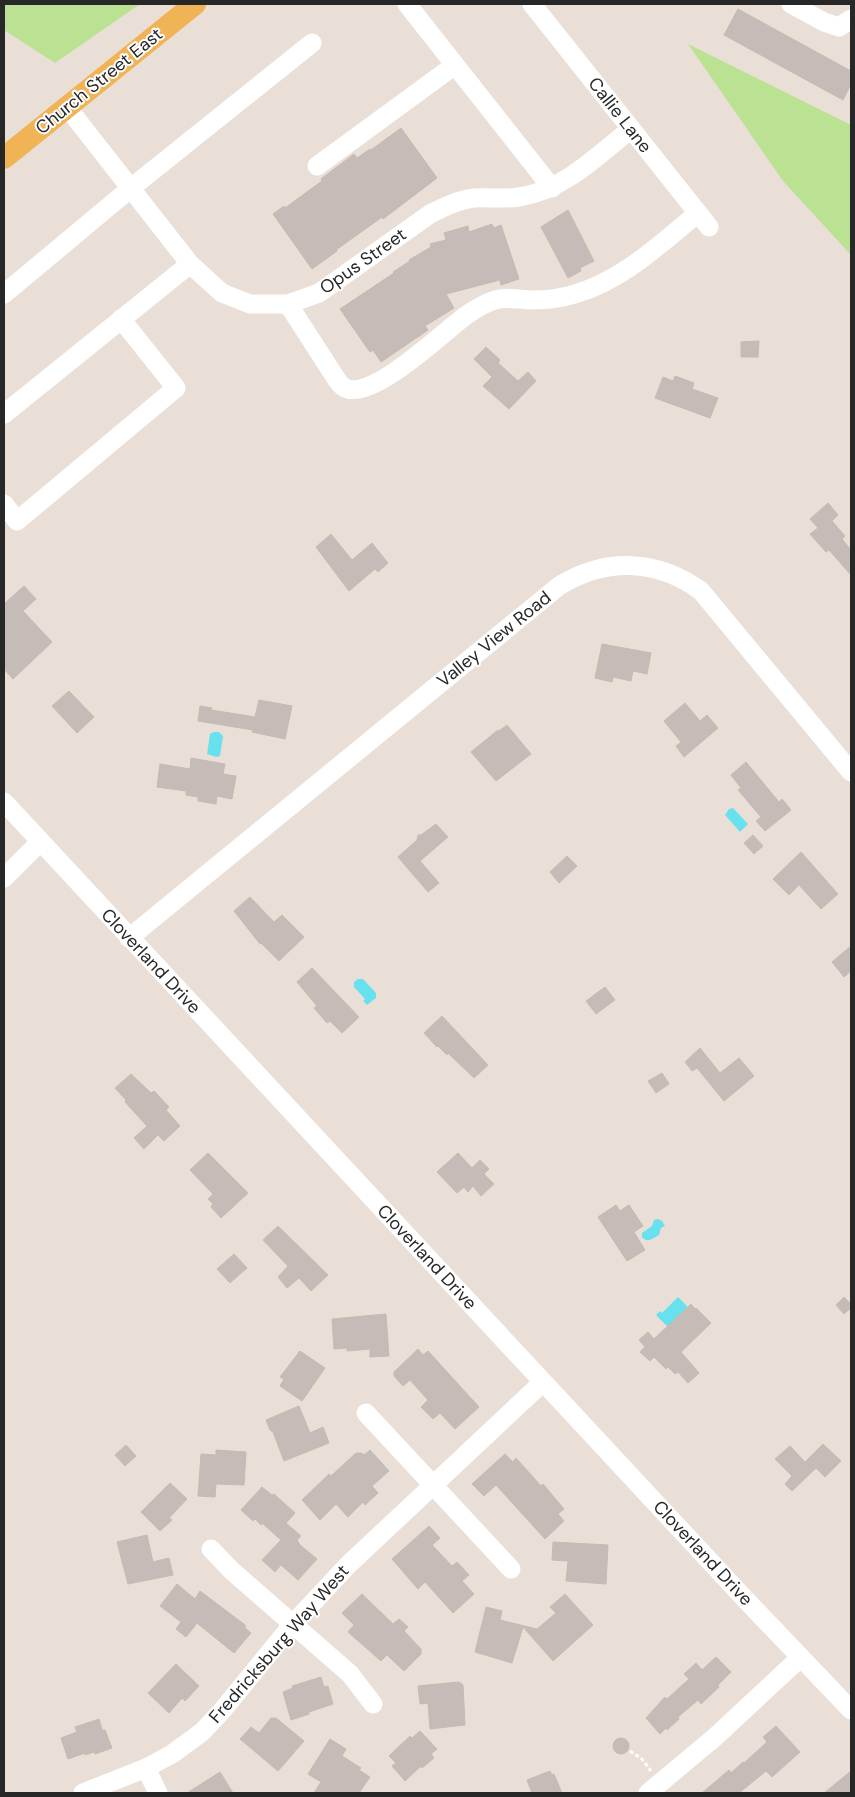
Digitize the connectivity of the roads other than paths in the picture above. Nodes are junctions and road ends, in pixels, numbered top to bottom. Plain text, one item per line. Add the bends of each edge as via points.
1 (195, 4) edge
2 (407, 4) edge
3 (532, 4) edge
4 (791, 4) edge
5 (851, 19) edge
6 (312, 44) dead end
7 (455, 65) junction
8 (67, 107) junction
9 (631, 129) junction
10 (4, 158) edge
11 (317, 166) dead end
12 (131, 188) junction
13 (552, 188) junction
14 (190, 264) junction
15 (4, 294) edge
16 (288, 304) junction
17 (121, 319) junction
18 (4, 414) edge
19 (4, 504) edge
20 (851, 772) edge
21 (4, 802) edge
22 (40, 842) junction
23 (4, 878) edge
24 (129, 938) junction
25 (544, 1382) junction
26 (366, 1412) dead end
27 (434, 1485) junction
28 (211, 1549) dead end
29 (511, 1569) dead end
30 (292, 1624) junction
31 (800, 1658) junction
32 (373, 1704) dead end
33 (851, 1710) edge
34 (146, 1768) junction
35 (654, 1789) edge
36 (83, 1793) edge
37 (158, 1793) edge

1 - 8 main road, Church Street East
2 - 7 street
3 - 9 street, Callie Lane
4 - 5 street via 840,27
6 - 12 street
7 - 11 street
7 - 13 street
8 - 10 main road, Church Street East
8 - 12 street, Opus Street
9 - 13 street, Opus Street
9 - 16 street, Callie Lane via 704,220 600,285 556,298 497,299 468,314 390,375 357,390 343,388
12 - 14 street, Opus Street
12 - 15 street
13 - 16 street, Opus Street via 522,197 472,198 444,207 319,293
14 - 16 street, Opus Street via 222,293 250,304
14 - 17 street
17 - 18 street
17 - 19 street via 176,388 17,521
20 - 24 street, Valley View Road via 701,592 680,578 657,569 632,565 597,568 559,586
21 - 22 street, Cloverland Drive
22 - 23 street
22 - 24 street, Cloverland Drive
24 - 25 street, Cloverland Drive
25 - 27 street, Fredricksburg Way West
25 - 31 street, Cloverland Drive
26 - 27 street
27 - 29 street
27 - 30 street, Fredricksburg Way West via 348,1565
28 - 30 street
30 - 32 street via 350,1674
30 - 34 street, Fredricksburg Way West via 202,1732
31 - 33 street, Cloverland Drive
31 - 35 street
34 - 36 street, Fredricksburg Way West
34 - 37 street

